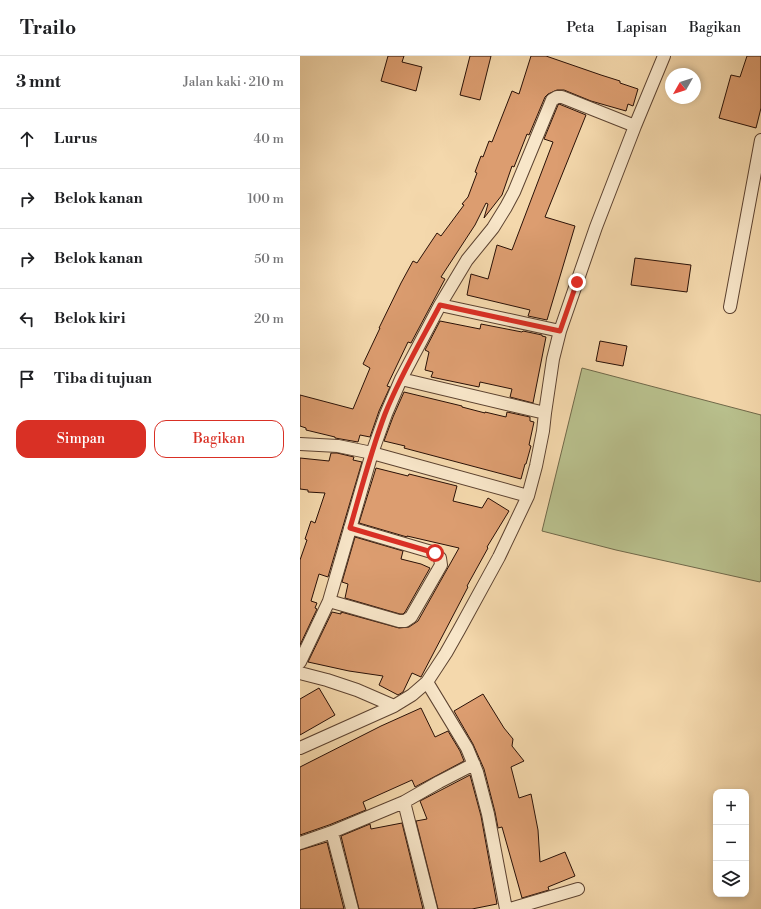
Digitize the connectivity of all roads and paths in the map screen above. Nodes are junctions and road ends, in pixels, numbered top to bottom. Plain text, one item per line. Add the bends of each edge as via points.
1 (664, 56) edge
2 (635, 126) junction
3 (761, 140) edge
4 (440, 305) junction
5 (730, 307) dead end
6 (560, 331) junction
7 (401, 379) junction
8 (545, 413) junction
9 (300, 444) edge
10 (372, 453) junction
11 (528, 496) junction
12 (350, 528) junction
13 (329, 601) junction
14 (300, 662) edge
15 (300, 673) edge
16 (427, 682) junction
17 (394, 706) junction
18 (300, 748) edge
19 (474, 764) junction
20 (404, 802) junction
21 (332, 832) junction
22 (300, 843) edge
23 (578, 889) dead end
24 (352, 909) edge
25 (431, 909) edge
26 (506, 909) edge
27 (510, 909) edge

1 - 2 street
2 - 4 street via 562,97 552,100 506,207 467,260
2 - 6 street
3 - 5 street
4 - 6 street
4 - 7 street
6 - 8 street
7 - 8 street
7 - 10 street
8 - 11 street
9 - 10 street via 338,446
10 - 11 street
10 - 12 street
11 - 16 street via 481,590
12 - 13 street
12 - 13 street via 435,553 440,558 441,565 411,617 405,621
13 - 14 street
15 - 17 street via 357,690
16 - 17 street
16 - 19 street
17 - 18 street
19 - 20 street
19 - 26 street via 488,814
20 - 21 street
20 - 25 street
21 - 22 street
21 - 24 street
23 - 27 street

